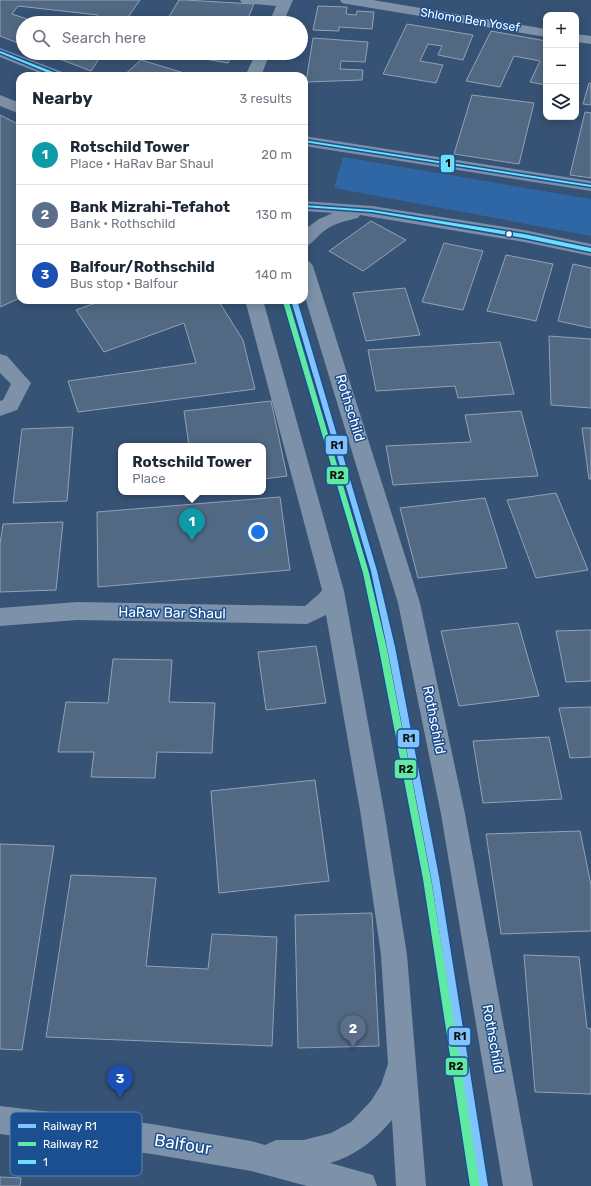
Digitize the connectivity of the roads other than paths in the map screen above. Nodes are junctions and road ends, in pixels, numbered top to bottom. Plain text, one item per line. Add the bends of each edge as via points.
1 (247, 0) edge
2 (347, 0) edge
3 (286, 1) edge
4 (279, 16) edge
5 (543, 33) edge
6 (579, 38) edge
7 (591, 40) edge
8 (0, 52) edge
9 (16, 58) edge
10 (20, 60) edge
11 (260, 60) edge
12 (50, 72) edge
13 (255, 72) edge
14 (0, 100) edge
15 (16, 107) edge
16 (308, 142) edge
17 (591, 186) edge
18 (308, 206) edge
19 (372, 211) junction
20 (308, 235) edge
21 (591, 250) edge
22 (308, 278) edge
23 (255, 304) edge
24 (0, 361) edge
25 (0, 410) edge
26 (332, 591) junction
27 (0, 616) edge
28 (402, 1060) junction
29 (0, 1120) edge
30 (10, 1121) edge
31 (142, 1138) edge
32 (251, 1156) junction
33 (362, 1186) edge
34 (411, 1186) edge
35 (518, 1186) edge

1 - 3 street
2 - 5 street, Shlomo Ben Yosef
3 - 4 street
6 - 7 street
8 - 9 main road
10 - 12 main road
11 - 13 street
14 - 15 main road
16 - 17 main road
18 - 19 main road
19 - 20 main road via 344,215 320,224
19 - 21 main road via 524,236
22 - 35 street, Rothschild via 411,610 453,814
23 - 26 street
24 - 25 street via 21,383 10,405
26 - 27 street, HaRav Bar Shaul via 324,605 306,616 77,611
26 - 28 street via 373,816 393,948
28 - 32 street via 394,1091 362,1132 337,1146 304,1155
28 - 34 street
29 - 30 street, Balfour
31 - 32 street, Balfour
32 - 33 street, Balfour

